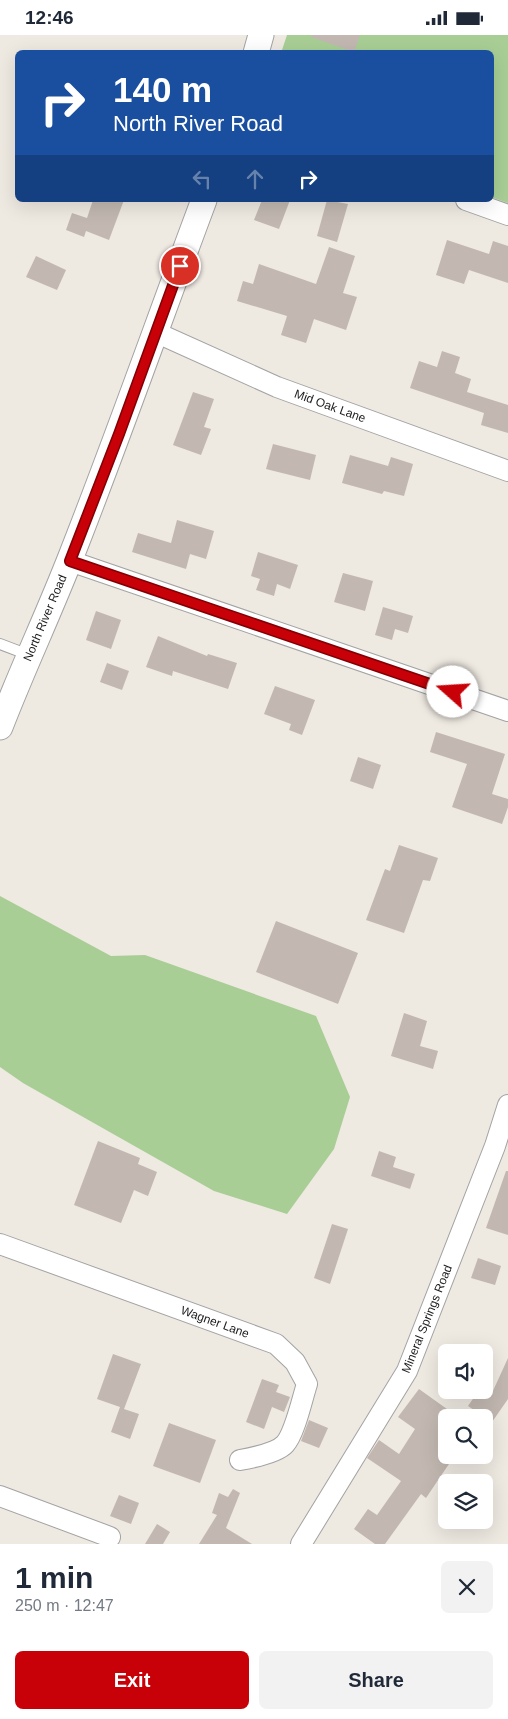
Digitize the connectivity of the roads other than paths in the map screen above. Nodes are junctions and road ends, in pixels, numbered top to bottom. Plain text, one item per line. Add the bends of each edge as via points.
1 (262, 35) edge
2 (257, 50) edge
3 (203, 202) edge
4 (472, 202) edge
5 (508, 215) edge
6 (155, 332) junction
7 (508, 471) edge
8 (70, 561) junction
9 (0, 645) edge
10 (29, 655) junction
11 (508, 711) edge
12 (0, 727) edge
13 (508, 1105) edge
14 (0, 1244) edge
15 (240, 1460) dead end
16 (0, 1496) edge
17 (110, 1542) edge
18 (301, 1544) edge

1 - 2 street
3 - 6 street, North River Road
4 - 5 street
6 - 7 street, Mid Oak Lane via 277,387
6 - 8 street, North River Road
8 - 10 street, North River Road
8 - 11 street
9 - 10 lane
10 - 12 street, North River Road
13 - 18 street, Mineral Springs Road via 496,1147 407,1371
14 - 15 street, Wagner Lane via 276,1344 295,1362 306,1384 295,1423 284,1445 260,1457
16 - 17 street

